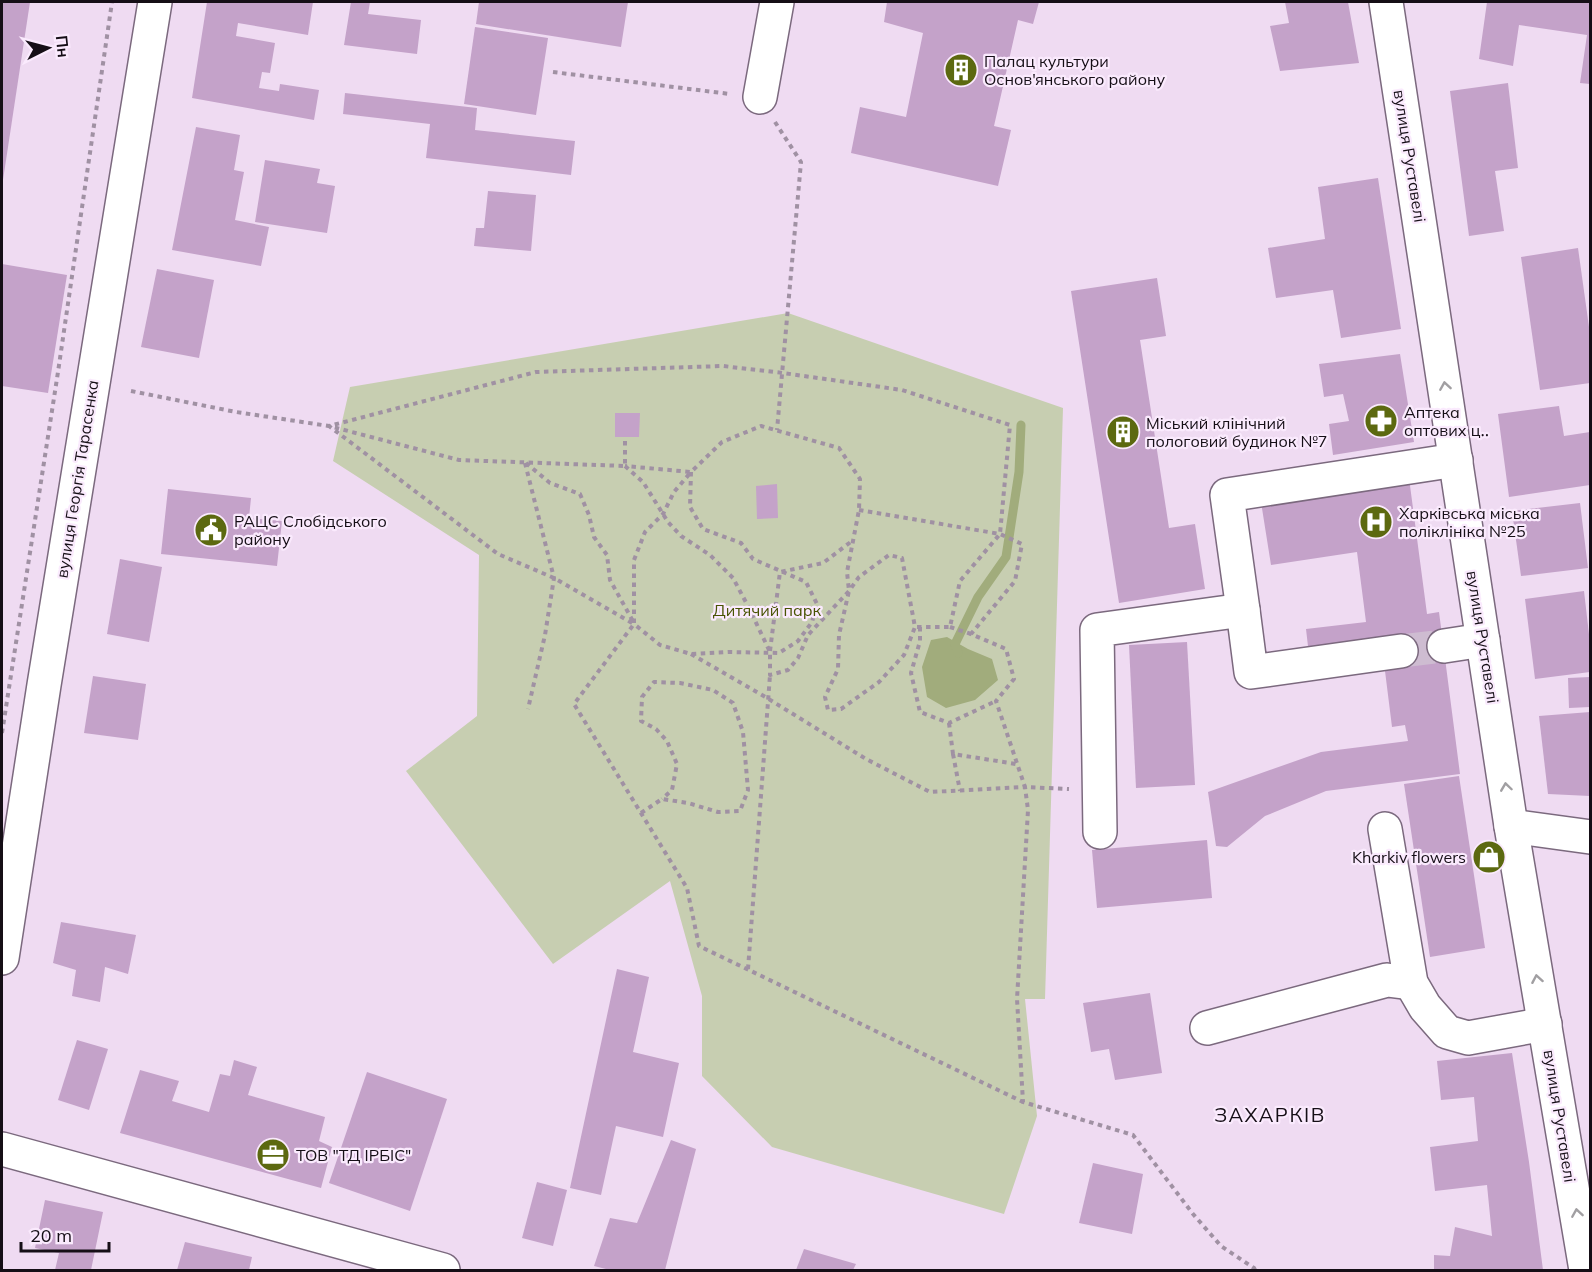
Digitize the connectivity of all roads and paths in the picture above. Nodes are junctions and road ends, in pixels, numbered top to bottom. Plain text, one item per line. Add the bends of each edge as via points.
1 (112, 2) edge
2 (155, 2) edge
3 (777, 2) edge
4 (1386, 2) edge
5 (553, 72) dead end
6 (760, 97) junction
7 (783, 373) junction
8 (131, 391) dead end
9 (329, 426) junction
10 (777, 430) junction
11 (625, 441) dead end
12 (1456, 460) junction
13 (525, 463) junction
14 (625, 466) junction
15 (691, 472) junction
16 (859, 510) junction
17 (663, 514) junction
18 (1000, 534) junction
19 (853, 540) junction
20 (780, 572) junction
21 (554, 578) junction
22 (849, 591) junction
23 (1243, 610) junction
24 (634, 624) junction
25 (917, 627) junction
26 (950, 627) junction
27 (971, 634) junction
28 (1483, 640) junction
29 (1444, 646) tunnel mouth
30 (1401, 651) tunnel mouth
31 (770, 652) junction
32 (691, 654) junction
33 (770, 675) junction
34 (767, 698) junction
35 (996, 702) junction
36 (528, 709) dead end
37 (949, 723) junction
38 (2, 733) edge
39 (953, 754) junction
40 (1017, 764) junction
41 (1025, 787) junction
42 (960, 791) junction
43 (1100, 792) junction
44 (662, 799) junction
45 (641, 813) junction
46 (1511, 826) junction
47 (1385, 830) dead end
48 (1100, 832) dead end
49 (1590, 837) edge
50 (2, 958) edge
51 (748, 969) junction
52 (1411, 983) junction
53 (1545, 1024) junction
54 (1207, 1028) dead end
55 (1023, 1102) junction
56 (2, 1149) edge
57 (443, 1270) edge
58 (1255, 1270) edge
59 (1586, 1270) edge

1 - 38 path
2 - 50 street, вулиця Георгія Тарасенка
3 - 6 street
12 -> 4 street, вулиця Руставелі
5 - 6 path
6 - 7 path via 801,162
7 - 9 path via 723,366 536,372
7 - 10 path
7 - 18 path via 902,390 1010,425
8 - 9 path
9 - 13 path via 459,460
9 - 21 path via 498,554
10 - 15 path via 761,426 722,442
10 - 16 path via 839,448 860,479
11 - 14 path
12 - 23 street via 1227,495
12 - 28 street, вулиця Руставелі
13 - 14 path
13 - 21 path
13 - 24 path via 550,483 580,494 590,515 594,537 607,555 610,580
14 - 15 path
14 - 17 path via 643,482
15 - 17 path via 674,492
15 - 20 path via 690,507 703,529 741,543 753,559
16 - 18 path
16 - 19 path
17 - 24 path via 645,532 634,560
17 - 31 path via 681,536 710,555 732,578
18 - 26 path via 960,581
18 - 27 path via 1022,544 1015,580
19 - 20 path via 823,563
19 - 22 path via 847,572
20 - 31 path
20 - 31 path via 806,582 817,604 812,622 798,641 778,653
21 - 24 path
21 - 36 path
22 - 25 path via 859,577 889,555 902,558
22 - 25 path via 839,634 838,669 825,697 828,710 841,710 879,682 904,656
22 - 33 path via 808,635 788,670
23 - 30 street via 1251,672
23 - 43 street via 1097,630
24 - 32 path via 660,645
24 - 45 path via 574,704
25 - 26 path
25 - 37 path via 920,641 911,673 920,712
26 - 27 path
27 - 35 path via 1006,649 1014,679
28 - 29 street
46 -> 28 street, вулиця Руставелі
31 - 32 path
31 - 33 path
32 - 34 path
33 - 34 path
34 - 42 path via 866,759 930,792
34 - 51 path
35 - 37 path
35 - 40 path
37 - 39 path
39 - 40 path
39 - 42 path
40 - 41 path
41 - 42 path
41 - 43 path
41 - 55 path via 1028,810 1017,999
43 - 48 street
44 - 44 path via 718,812 740,812 748,790 743,732 733,703 712,690 681,682 654,682 642,697 641,721 667,741 677,764 672,790
44 - 45 path
45 - 51 path via 687,888 699,946
46 - 49 street
53 -> 46 street, вулиця Руставелі
47 - 52 street
51 - 55 path
52 - 53 street via 1447,1032 1468,1038
52 - 54 street via 1387,980
59 -> 53 street, вулиця Руставелі
55 - 58 path via 1133,1135 1221,1246
56 - 57 street

